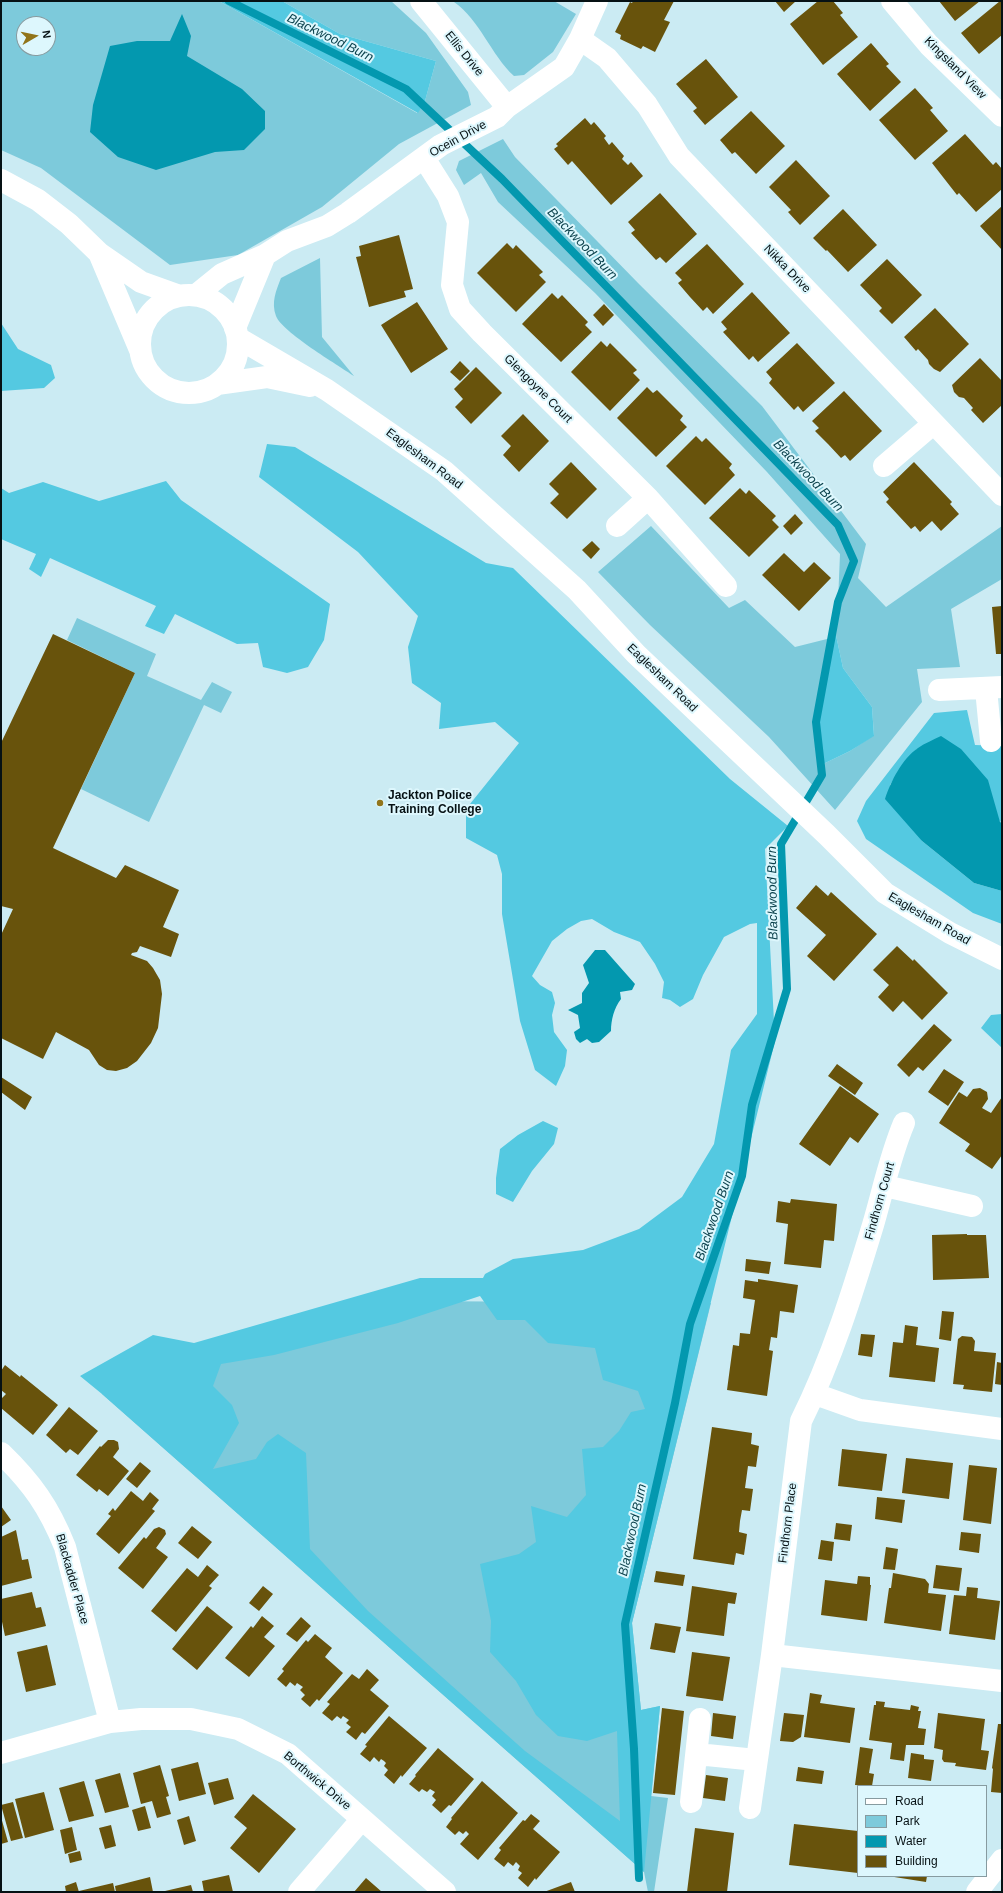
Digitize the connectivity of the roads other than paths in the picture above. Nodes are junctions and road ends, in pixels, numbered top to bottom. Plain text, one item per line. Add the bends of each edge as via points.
1 (421, 1) edge
2 (597, 1) edge
3 (892, 1) edge
4 (580, 39) junction
5 (507, 107) junction
6 (1002, 116) edge
7 (424, 158) junction
8 (1, 180) edge
9 (99, 253) junction
10 (265, 255) junction
11 (188, 295) junction
12 (236, 333) junction
13 (142, 356) junction
14 (217, 384) junction
15 (327, 390) junction
16 (933, 424) junction
17 (884, 466) dead end
18 (1002, 495) edge
19 (648, 498) junction
20 (617, 526) dead end
21 (726, 586) dead end
22 (994, 688) edge
23 (939, 690) dead end
24 (991, 741) dead end
25 (1002, 959) edge
26 (904, 1123) dead end
27 (885, 1186) junction
28 (972, 1206) dead end
29 (857, 1279) joint
30 (815, 1394) junction
31 (1002, 1429) edge
32 (1, 1453) edge
33 (772, 1655) junction
34 (1002, 1681) edge
35 (700, 1719) dead end
36 (110, 1722) junction
37 (1, 1752) edge
38 (697, 1754) junction
39 (756, 1760) junction
40 (691, 1802) dead end
41 (750, 1808) dead end
42 (362, 1819) junction
43 (1002, 1860) edge
44 (299, 1892) edge
45 (445, 1892) edge
46 (977, 1892) edge

1 - 5 street, Ellis Drive
2 - 4 street, Ocein Drive
3 - 6 street, Kingsland View via 929,46
4 - 5 street, Ocein Drive via 564,67
4 - 16 street, Nikka Drive via 607,58 647,105 679,156
5 - 7 street, Ocein Drive via 497,117 441,145
7 - 10 street, Ocein Drive via 327,226 287,241
7 - 19 street, Glengoyne Court via 448,196 458,222 452,285 460,309 482,334
8 - 9 street via 38,200 69,224
9 - 11 street via 141,282
9 - 13 street
10 - 11 street, Ocein Drive via 222,274
10 - 12 street
11 - 12 street via 211,300 224,309 234,322
11 - 13 street via 165,301 152,311 144,325 141,340
12 - 14 street via 237,354 234,364
12 - 15 street, Eaglesham Road
13 - 14 street via 156,380 176,391 199,392
14 - 15 street via 267,378
15 - 25 street, Eaglesham Road via 444,471 577,590 636,654 827,835 884,893 950,933
16 - 17 street
16 - 18 street, Nikka Drive
19 - 20 street
19 - 21 street, Glengoyne Court
22 - 23 street
22 - 24 street
26 - 27 street, Findhorn Court via 894,1147
27 - 28 street
27 - 29 street, Findhorn Court
29 - 30 street, Findhorn Place
30 - 31 street via 860,1410
30 - 33 street, Findhorn Place via 802,1421
32 - 36 street, Blackadder Place via 38,1494 60,1533
33 - 34 street
33 - 39 street, Findhorn Place
35 - 38 street
36 - 37 street, Borthwick Drive
36 - 42 street, Borthwick Drive via 191,1719 238,1729 288,1754
38 - 39 street
38 - 40 street
39 - 41 street, Findhorn Place
42 - 44 street
42 - 45 street, Borthwick Drive
43 - 46 street

